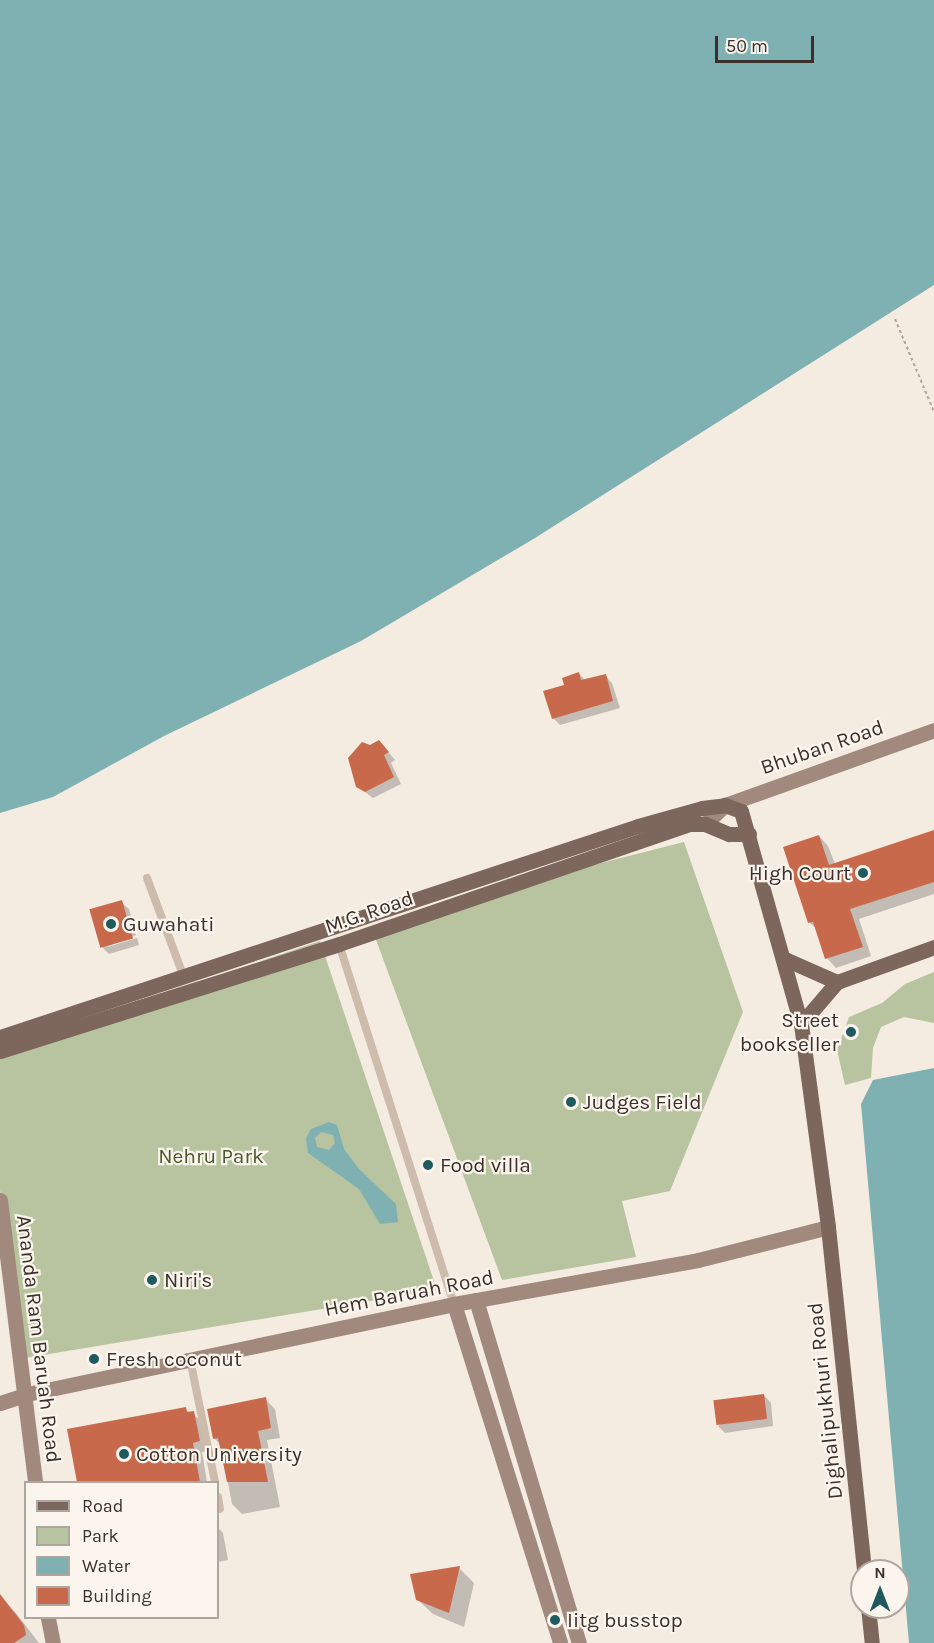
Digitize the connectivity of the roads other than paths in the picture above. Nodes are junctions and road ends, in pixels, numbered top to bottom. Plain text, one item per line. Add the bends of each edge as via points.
1 (934, 730) edge
2 (725, 805) junction
3 (705, 824) junction
4 (749, 834) junction
5 (147, 878) dead end
6 (339, 944) junction
7 (934, 947) edge
8 (785, 959) junction
9 (183, 975) junction
10 (837, 982) junction
11 (801, 1024) junction
12 (0, 1037) edge
13 (0, 1051) edge
14 (0, 1200) edge
15 (828, 1227) junction
16 (476, 1300) junction
17 (454, 1304) junction
18 (190, 1359) junction
19 (27, 1394) junction
20 (0, 1403) edge
21 (35, 1481) edge
22 (215, 1481) edge
23 (219, 1503) edge
24 (220, 1509) dead end
25 (863, 1559) edge
26 (48, 1619) edge
27 (869, 1619) edge
28 (53, 1643) edge
29 (560, 1643) edge
30 (579, 1643) edge
31 (872, 1643) edge

1 - 2 street, Bhuban Road
2 - 3 street
2 - 4 main road, Dighalipukhuri Road via 741,811
2 - 9 main road via 638,826
3 - 4 main road, M.G. Road via 729,834
3 - 6 main road, M.G. Road via 689,824
4 - 8 main road, Dighalipukhuri Road
5 - 9 lane
6 - 13 main road, M.G. Road
6 - 17 lane
7 - 10 main road
8 - 10 main road
8 - 11 main road, Dighalipukhuri Road
9 - 12 main road
10 - 11 main road
11 - 15 main road, Dighalipukhuri Road
14 - 19 street, Ananda Ram Baruah Road
15 - 16 street, Hem Baruah Road via 698,1260
15 - 25 main road, Dighalipukhuri Road
16 - 17 street, Hem Baruah Road
16 - 30 street
17 - 18 street, Hem Baruah Road
17 - 29 street
18 - 19 street, Hem Baruah Road
18 - 22 lane
19 - 20 street, Hem Baruah Road
19 - 21 street, Ananda Ram Baruah Road
23 - 24 lane
26 - 28 street
27 - 31 main road

